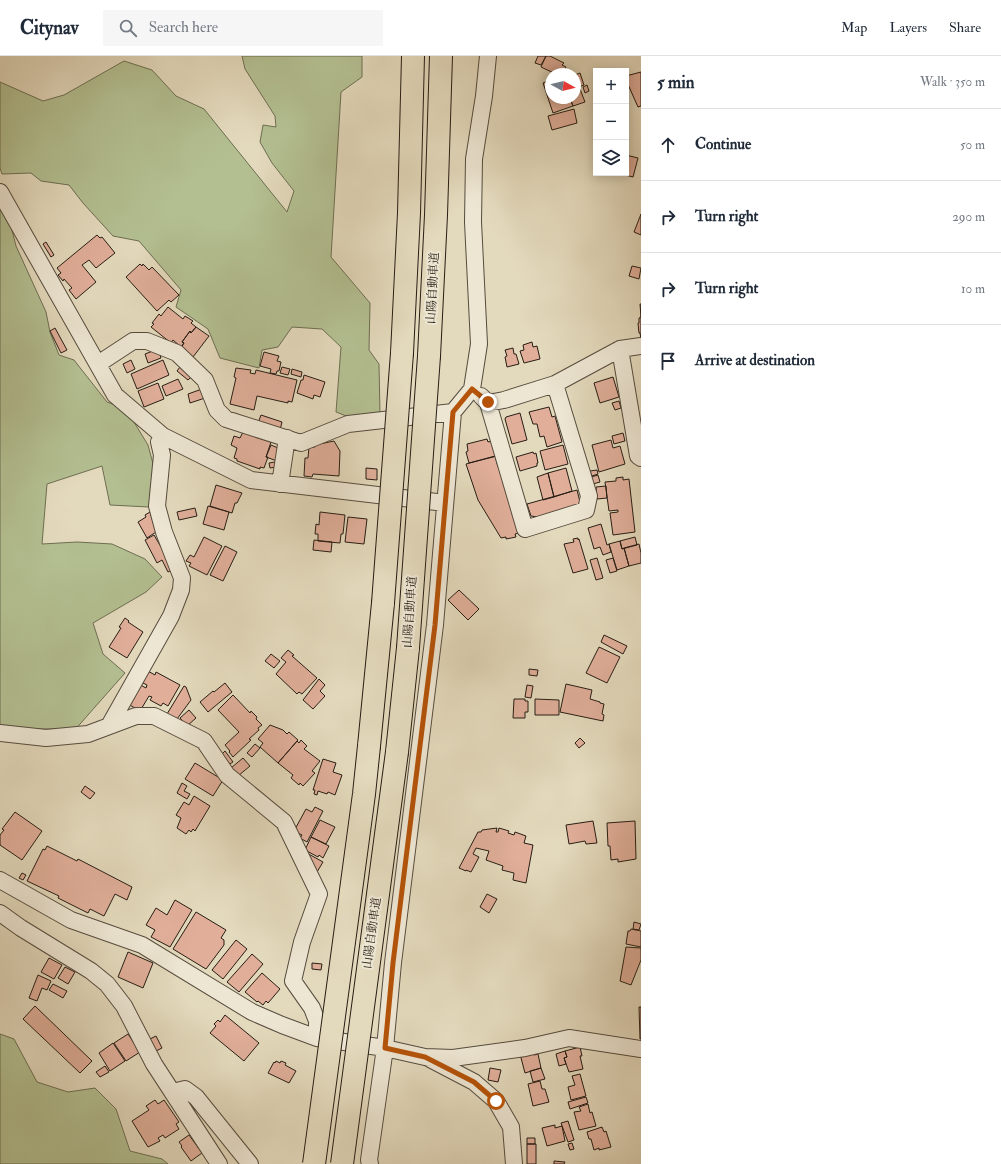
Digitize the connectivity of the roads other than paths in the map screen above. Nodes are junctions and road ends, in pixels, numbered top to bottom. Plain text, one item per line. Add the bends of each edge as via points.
1 (413, 56) edge
2 (440, 56) edge
3 (488, 56) edge
4 (0, 192) edge
5 (641, 346) edge
6 (620, 349) junction
7 (98, 364) junction
8 (555, 384) junction
9 (472, 389) junction
10 (488, 402) junction
11 (453, 412) junction
12 (163, 436) junction
13 (287, 438) junction
14 (641, 458) edge
15 (280, 484) junction
16 (445, 503) junction
17 (109, 726) junction
18 (0, 733) edge
19 (0, 880) edge
20 (0, 913) edge
21 (317, 1038) junction
22 (385, 1048) junction
23 (641, 1049) edge
24 (425, 1057) junction
25 (173, 1092) junction
26 (219, 1164) edge
27 (250, 1164) edge
28 (314, 1164) edge
29 (342, 1164) edge
30 (370, 1164) edge
31 (514, 1164) edge

1 - 28 highway, bridge via 402,354 383,603 363,802
2 - 29 highway, 山陽自動車道, bridge via 430,356 408,648 397,752
3 - 9 street via 474,159 479,344
4 - 7 street
5 - 6 street
6 - 8 street
6 - 14 street via 638,456
7 - 12 street via 115,395
7 - 13 street via 133,341 146,341 177,352 205,380 217,410 226,420
8 - 10 street via 504,400
8 - 10 street via 589,496 586,510 525,529
9 - 10 street
9 - 11 street
11 - 13 street via 348,424 301,443
11 - 16 street
12 - 15 street via 251,480
12 - 17 street via 159,442 162,455 157,506 182,578 180,590 171,616
13 - 15 street
15 - 16 street
16 - 22 street via 435,625
17 - 18 street via 88,734 46,738
17 - 21 street via 136,716 154,716 204,741 227,775 284,822 319,894 302,942 293,980 312,1008 317,1021
19 - 21 street via 71,920 142,945 252,1012
20 - 25 street via 107,984 124,1006 154,1064
21 - 22 street
22 - 24 street
22 - 30 street
23 - 24 street via 569,1038 525,1048 453,1058
24 - 31 street via 474,1082 496,1101 511,1127
25 - 26 street
25 - 27 street via 185,1089 196,1097

